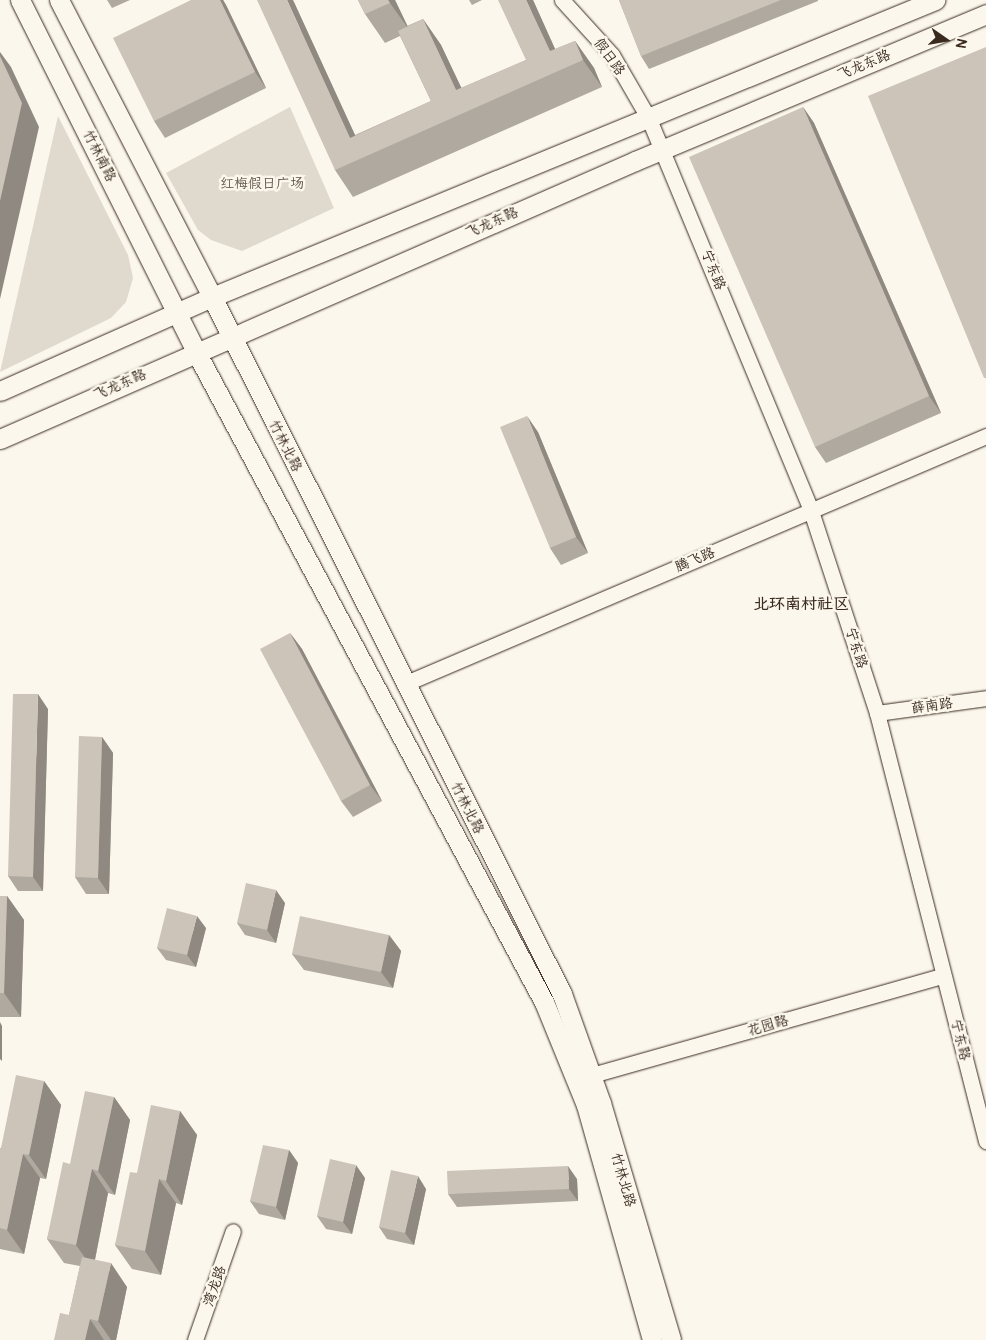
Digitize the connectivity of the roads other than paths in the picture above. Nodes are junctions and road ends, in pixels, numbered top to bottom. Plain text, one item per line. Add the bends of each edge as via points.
1 (20, 0) edge
2 (59, 0) edge
3 (562, 0) edge
4 (935, 0) edge
5 (986, 14) edge
6 (649, 118) junction
7 (663, 149) junction
8 (212, 297) junction
9 (178, 313) junction
10 (230, 337) junction
11 (196, 352) junction
12 (0, 391) edge
13 (986, 436) edge
14 (0, 439) edge
15 (811, 510) junction
16 (404, 684) junction
17 (986, 698) edge
18 (877, 713) junction
19 (943, 976) junction
20 (592, 1075) junction
21 (986, 1141) edge
22 (233, 1231) dead end
23 (195, 1340) edge
24 (652, 1340) edge
25 (671, 1340) edge

1 - 9 main road, 竹林南路
2 - 8 main road
3 - 6 street, 假日路 via 612,55
4 - 6 main road
5 - 7 main road, 飞龙东路
6 - 7 street, 宁东路
6 - 8 main road
7 - 10 main road, 飞龙东路
7 - 15 street, 宁东路
8 - 9 main road
8 - 10 main road, 竹林北路
9 - 11 main road, 竹林北路
9 - 12 main road
10 - 11 main road, 飞龙东路
10 - 16 main road, 竹林北路
11 - 14 main road, 飞龙东路
11 - 24 main road, 竹林北路 via 544,1002 586,1105
13 - 15 street, 腾飞路
15 - 16 street, 腾飞路
15 - 18 street, 宁东路
16 - 20 main road, 竹林北路 via 562,994
17 - 18 street, 薛南路
18 - 19 street, 宁东路
19 - 20 street, 花园路
19 - 21 street, 宁东路
20 - 25 main road, 竹林北路
22 - 23 street, 湾龙路

